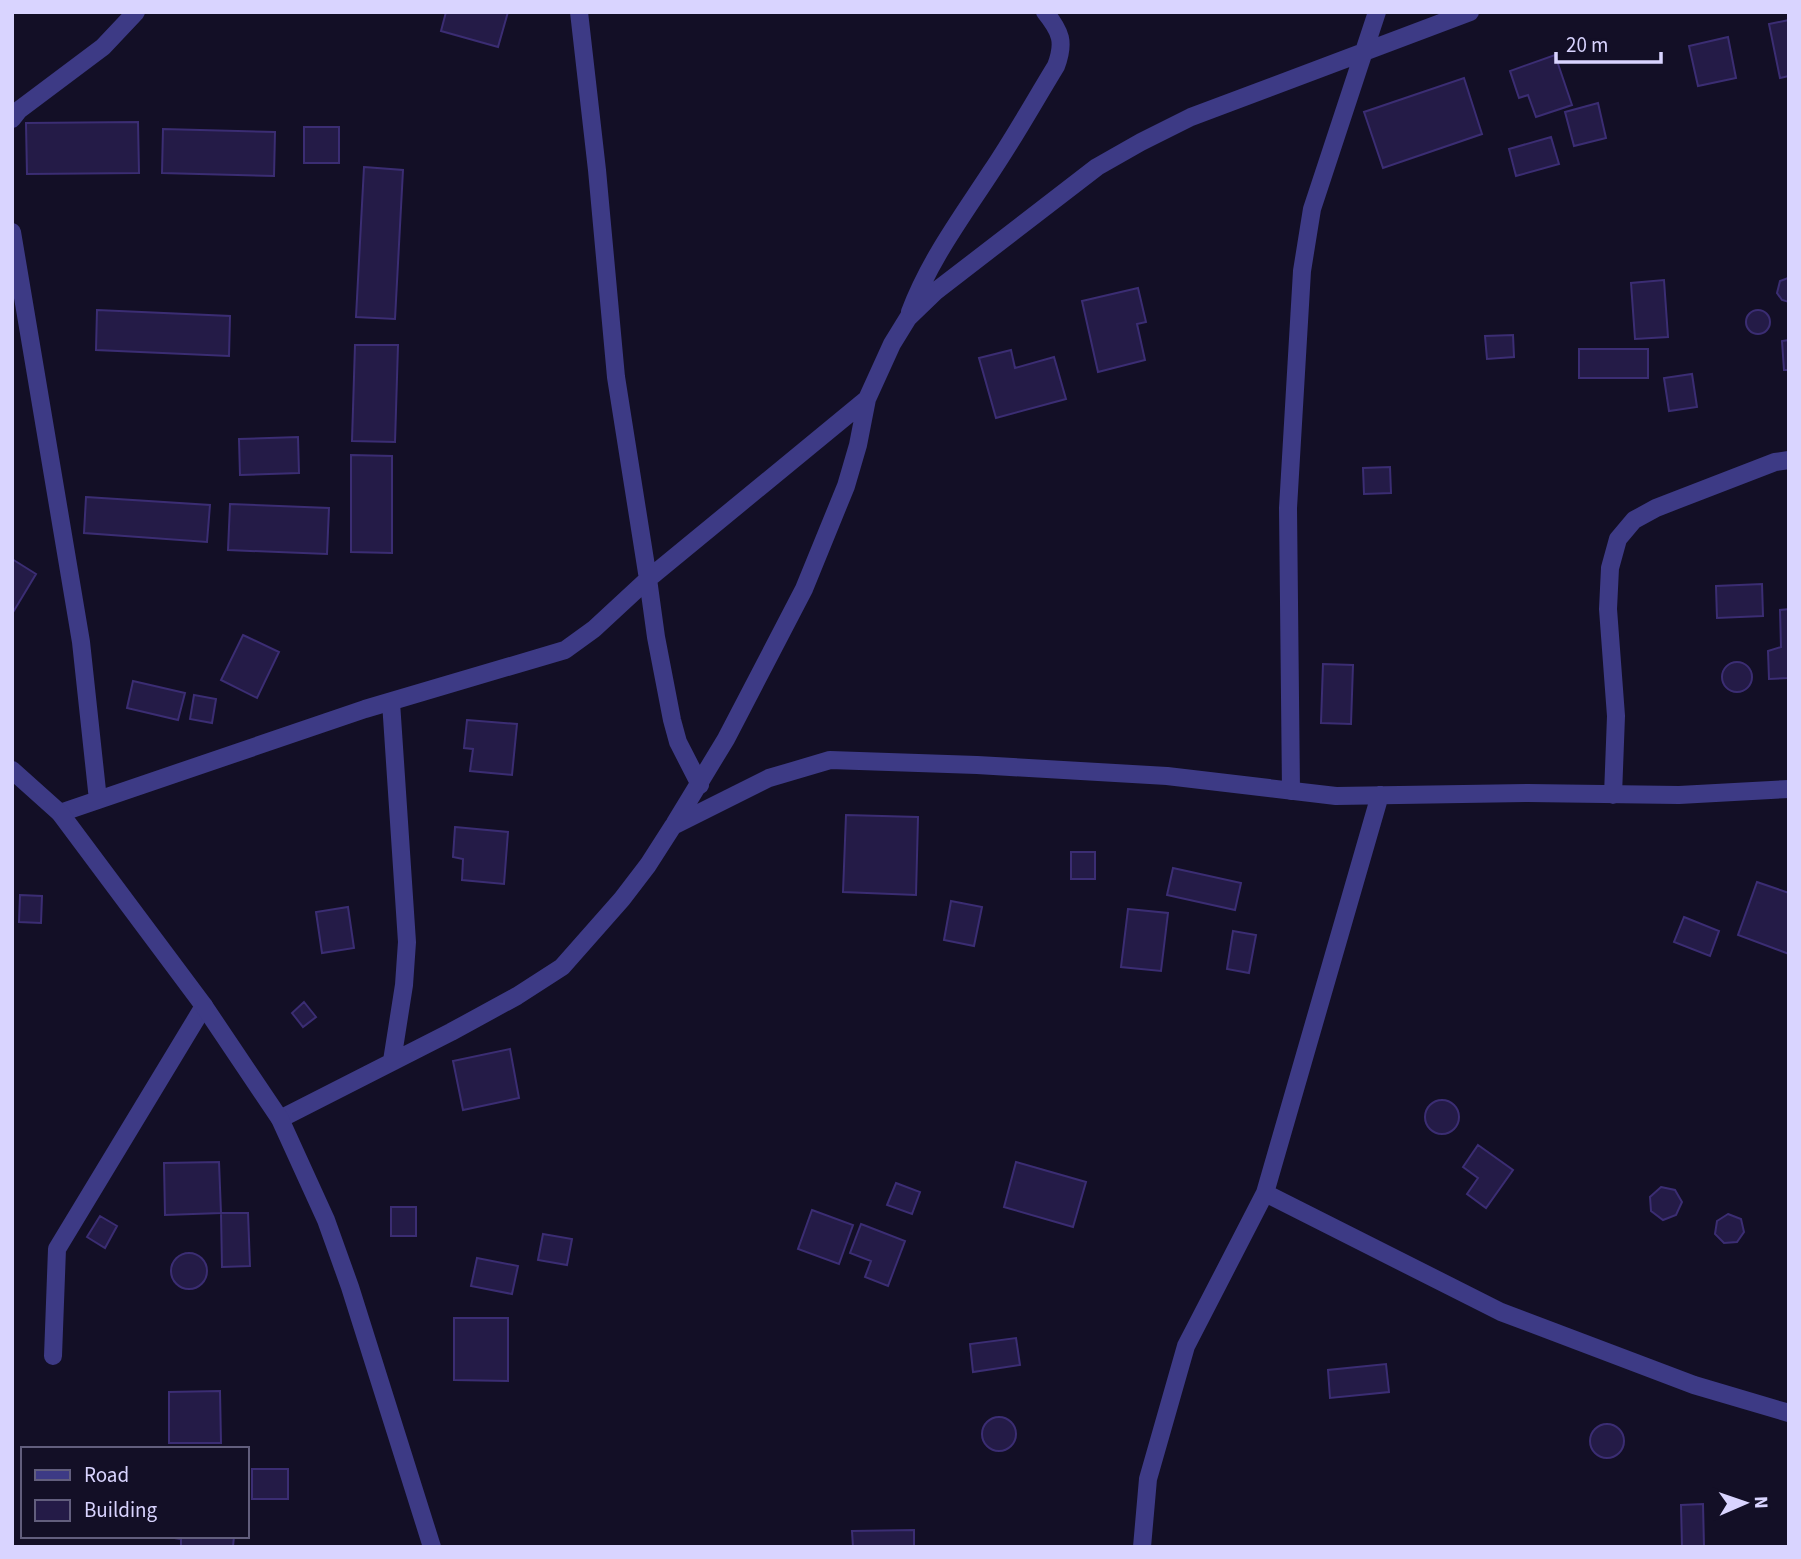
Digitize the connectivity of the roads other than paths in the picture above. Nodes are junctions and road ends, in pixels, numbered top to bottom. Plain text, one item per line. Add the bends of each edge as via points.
1 (136, 12) edge
2 (579, 12) edge
3 (1045, 12) edge
4 (1377, 12) edge
5 (1470, 12) edge
6 (1364, 52) junction
7 (12, 119) edge
8 (12, 232) edge
9 (908, 318) junction
10 (867, 399) junction
11 (1789, 460) edge
12 (648, 579) junction
13 (391, 702) junction
14 (12, 770) edge
15 (699, 785) junction
16 (1789, 789) edge
17 (1291, 791) junction
18 (1380, 795) junction
19 (1613, 795) junction
20 (98, 800) junction
21 (60, 813) junction
22 (673, 826) junction
23 (204, 1006) junction
24 (392, 1061) junction
25 (280, 1119) junction
26 (1265, 1193) junction
27 (53, 1356) dead end
28 (1789, 1413) edge
29 (432, 1547) edge
30 (1142, 1547) edge

1 - 7 street via 103,47
2 - 12 street via 616,377
3 - 9 street via 1060,37 1062,51 1056,66 938,253
4 - 6 street
5 - 6 street
6 - 9 street via 1191,117 1097,167 936,291
6 - 17 street via 1312,209 1302,271 1288,508
8 - 20 street via 79,629
9 - 10 street
10 - 12 street
10 - 15 street via 846,486 804,589
11 - 19 street via 1656,508 1634,520 1618,540 1610,568 1608,609 1616,716
12 - 13 street via 565,650
12 - 15 street via 672,720
13 - 20 street
13 - 24 street via 407,942
14 - 21 street
15 - 22 street
16 - 19 street
17 - 18 street
17 - 22 street via 1155,775 830,760 769,778
18 - 19 street
18 - 26 street
20 - 21 street
21 - 23 street
22 - 24 street via 649,865 562,967 506,1002
23 - 25 street
23 - 27 street via 57,1249
24 - 25 street
25 - 29 street via 342,1264
26 - 28 street via 1502,1312 1694,1385
26 - 30 street via 1185,1346 1148,1479

